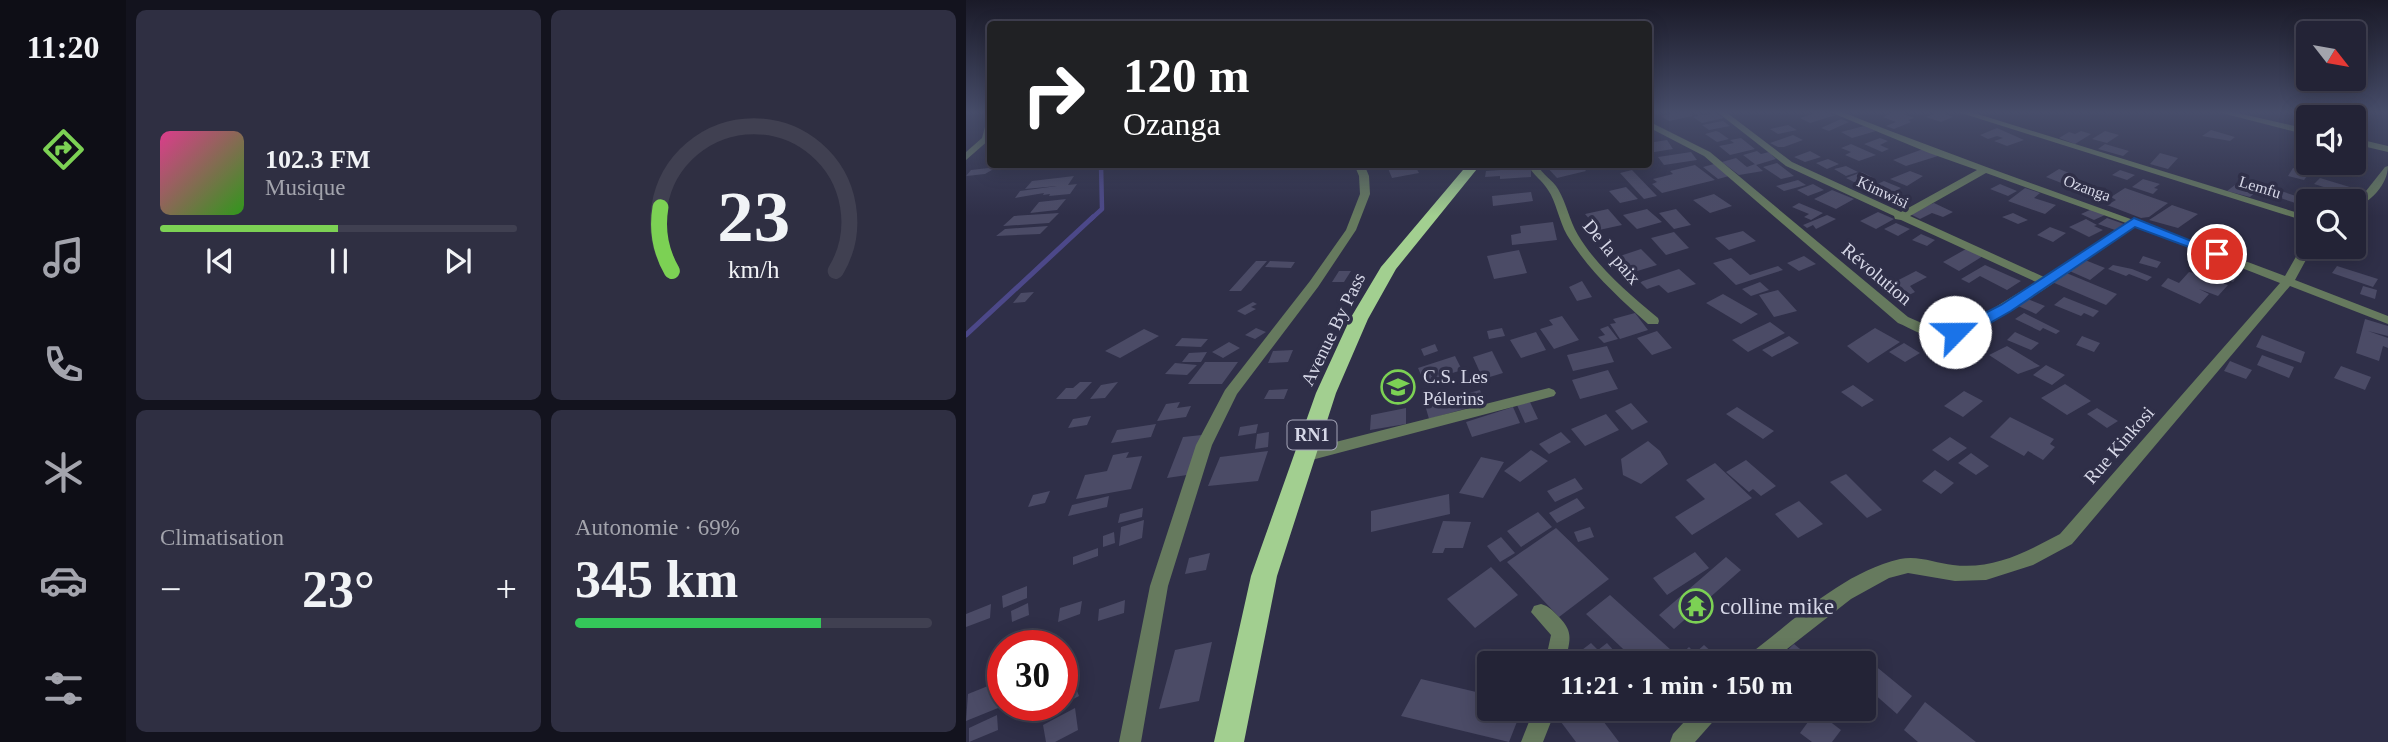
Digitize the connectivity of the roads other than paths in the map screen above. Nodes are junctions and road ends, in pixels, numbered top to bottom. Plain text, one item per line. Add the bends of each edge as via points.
1 (1693, 147) edge
2 (1766, 147) edge
3 (1924, 147) edge
4 (2074, 147) edge
5 (1361, 168) edge
6 (1472, 168) edge
7 (1534, 168) edge
8 (2388, 169) edge
9 (1984, 170) junction
10 (2366, 198) edge
11 (2296, 215) edge
12 (1899, 217) junction
13 (2134, 222) junction
14 (2301, 259) edge
15 (2289, 280) junction
16 (2043, 281) junction
17 (2388, 320) edge
18 (1653, 321) dead end
19 (1549, 393) dead end
20 (1304, 456) junction
21 (1541, 612) dead end
22 (1557, 651) edge
23 (1770, 651) edge
24 (1540, 721) edge
25 (1699, 721) edge
26 (1130, 742) edge
27 (1229, 742) edge
28 (1532, 742) edge
29 (1681, 742) edge

1 - 16 street, Révolution via 1903,320 1927,332 1947,334 1976,325
2 - 12 street, Kimwisi via 1789,164
3 - 9 street, Ozanga
4 - 11 street, Lemfu
5 - 26 street via 1365,194 1351,230 1230,393 1204,445 1159,586
6 - 20 highway, Avenue By Pass / RN1 via 1409,240 1359,318
7 - 18 street, De la paix via 1551,186 1577,242 1613,287
8 - 10 street
9 - 12 street
9 - 13 street, Ozanga
12 - 16 street, Kimwisi
13 - 15 street, Ozanga
13 - 16 street, Révolution
14 - 15 street, Rue Kinkosi
15 - 17 street, Ozanga
15 - 23 street, Rue Kinkosi via 2066,539 2027,562 1993,572 1958,573 1905,565 1882,572
19 - 20 street
20 - 27 highway, Avenue By Pass / RN1 via 1264,576
21 - 22 street via 1561,632
24 - 28 street
25 - 29 street

